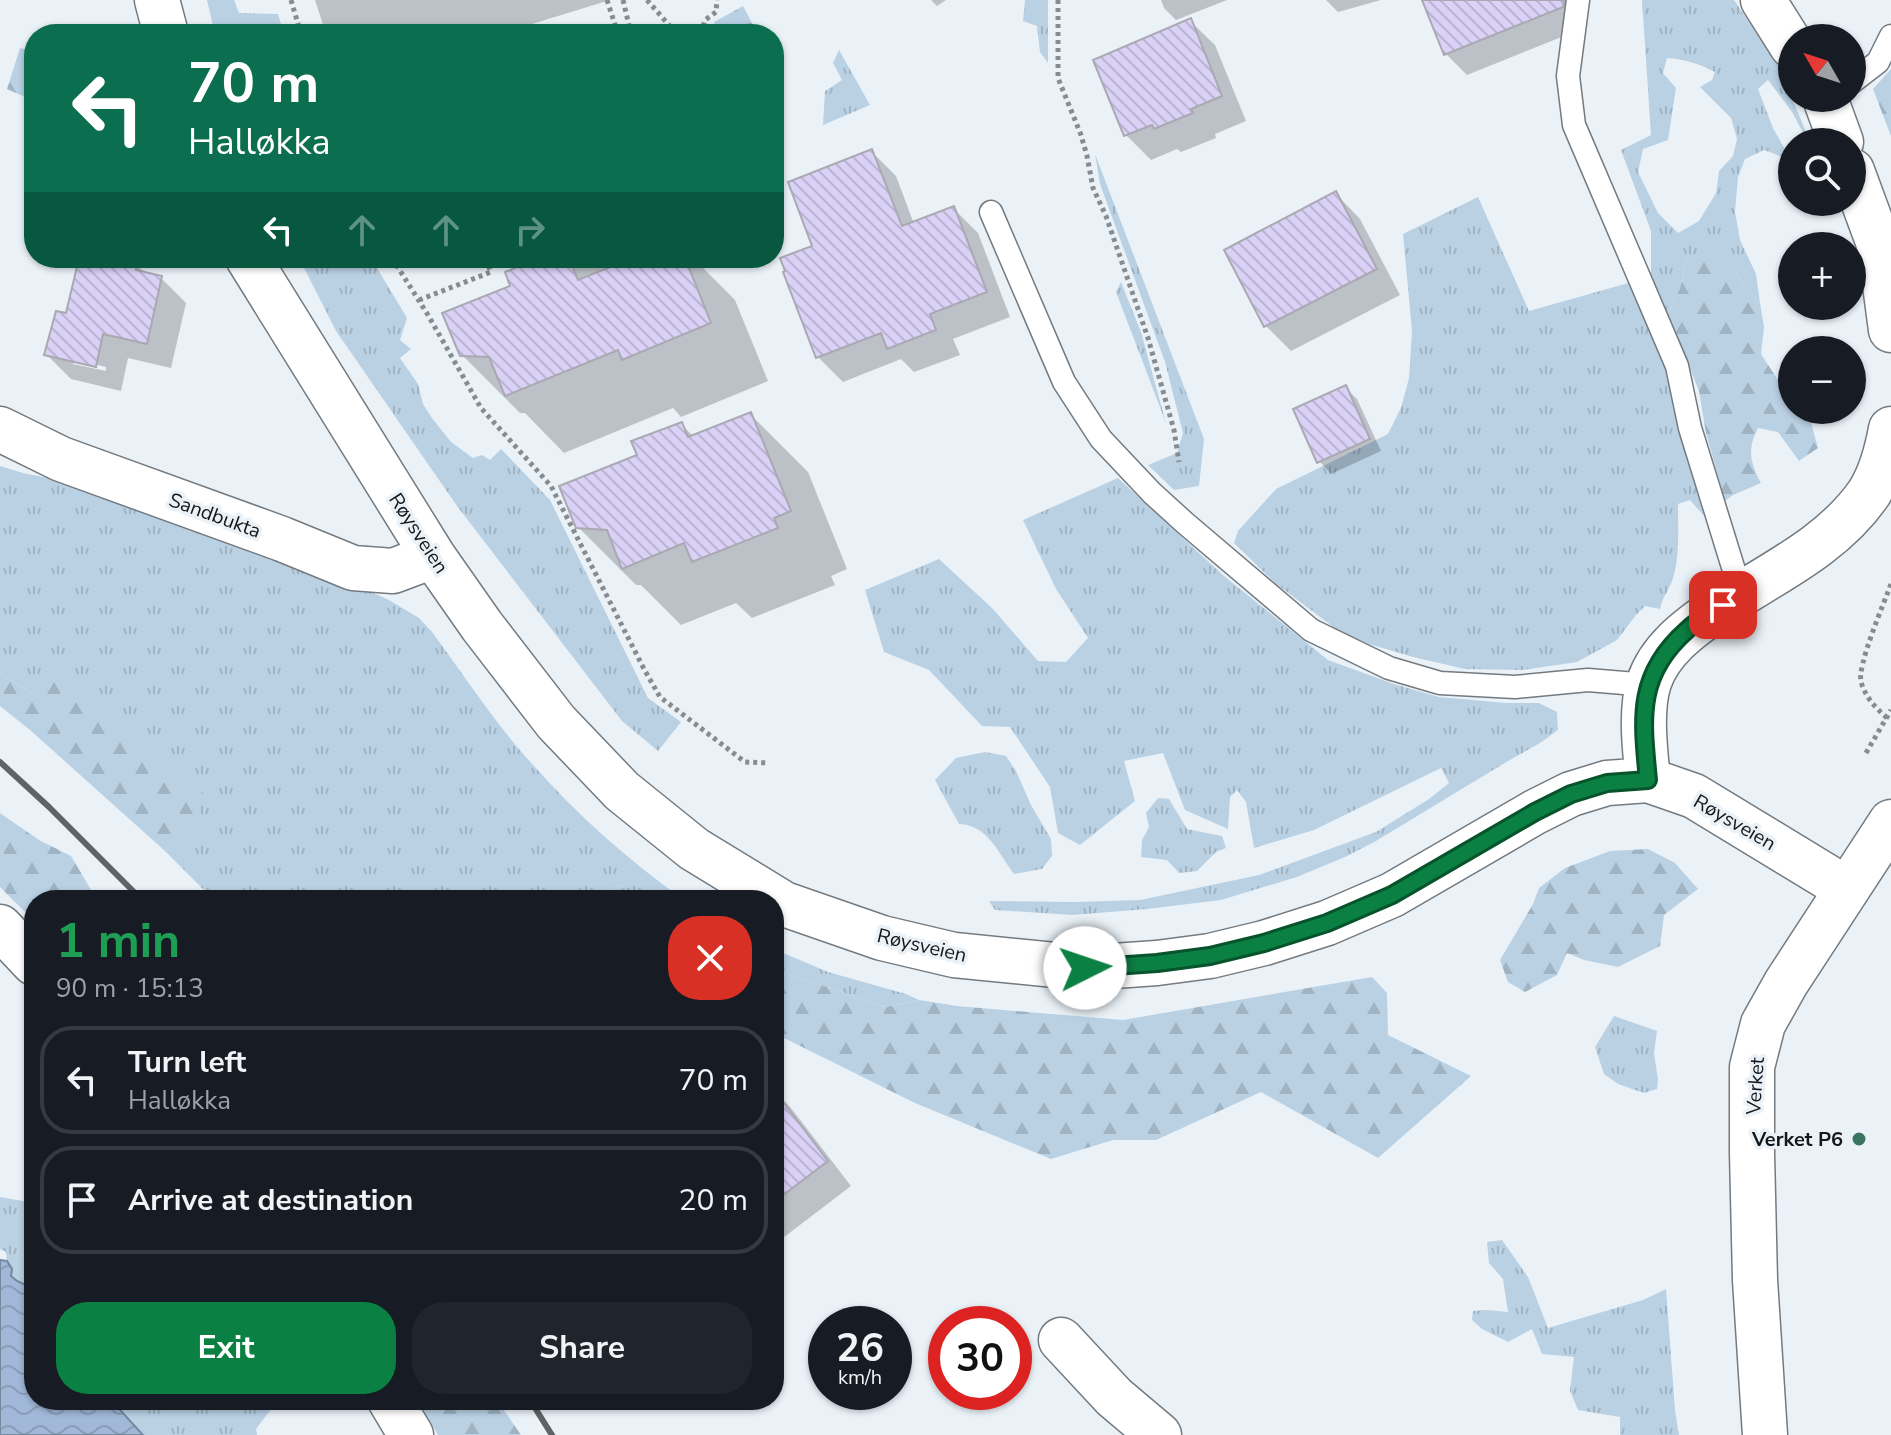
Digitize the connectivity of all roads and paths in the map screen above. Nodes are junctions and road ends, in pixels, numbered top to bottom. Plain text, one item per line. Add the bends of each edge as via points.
1 (157, 0) edge
2 (291, 0) edge
3 (607, 0) edge
4 (623, 0) edge
5 (647, 0) edge
6 (717, 0) edge
7 (1058, 0) edge
8 (1578, 0) edge
9 (1763, 0) edge
10 (163, 24) edge
11 (298, 24) edge
12 (615, 24) edge
13 (629, 24) edge
14 (668, 24) edge
15 (704, 24) edge
16 (1778, 24) edge
17 (1891, 36) edge
18 (1866, 70) edge
19 (1866, 209) edge
20 (991, 212) dead end
21 (254, 268) edge
22 (398, 268) edge
23 (489, 268) edge
24 (419, 300) junction
25 (1891, 330) edge
26 (0, 429) edge
27 (1891, 429) edge
28 (1185, 523) junction
29 (433, 556) junction
30 (1891, 584) edge
31 (1741, 593) junction
32 (1648, 685) junction
33 (1891, 710) edge
34 (1887, 718) junction
35 (1866, 753) dead end
36 (769, 763) dead end
37 (1648, 780) junction
38 (1891, 822) edge
39 (1847, 889) junction
40 (761, 890) edge
41 (784, 904) edge
42 (0, 927) edge
43 (24, 952) edge
44 (1061, 1340) dead end
45 (1114, 1397) junction
46 (396, 1410) edge
47 (411, 1435) edge
48 (1139, 1435) edge
49 (1159, 1435) edge
50 (1765, 1435) edge

1 - 10 street
2 - 11 path
3 - 12 path
4 - 13 path
5 - 14 path
6 - 15 path via 716,12
7 - 28 path via 1058,78 1153,353 1174,430
8 - 31 lane via 1568,76 1574,125 1677,366 1690,428
9 - 16 street
17 - 18 lane via 1878,62
19 - 25 street via 1880,247
20 - 28 lane via 1064,382 1101,439
21 - 29 street, Røysveien
22 - 24 path
23 - 24 path via 491,272
24 - 36 path via 481,408 551,486 660,697 745,762
26 - 29 street, Sandbukta via 61,459 353,568 393,571
27 - 31 street via 1870,491 1843,524
28 - 32 lane via 1311,630 1389,668 1440,683 1515,687 1588,680
29 - 40 street, Røysveien via 556,722 622,791 694,849
30 - 34 path via 1860,679 1871,704
31 - 32 street via 1687,629 1659,661
32 - 37 street via 1643,733
33 - 34 path
34 - 35 path
37 - 39 street, Røysveien via 1694,796
37 - 41 street, Røysveien via 1607,783 1571,794 1392,895 1327,923 1210,956 1085,968 954,955 882,938
38 - 39 street, Verket
39 - 50 street, Verket via 1763,1024 1752,1067 1755,1280
42 - 43 street
44 - 45 street
45 - 48 street
45 - 49 street
46 - 47 street

